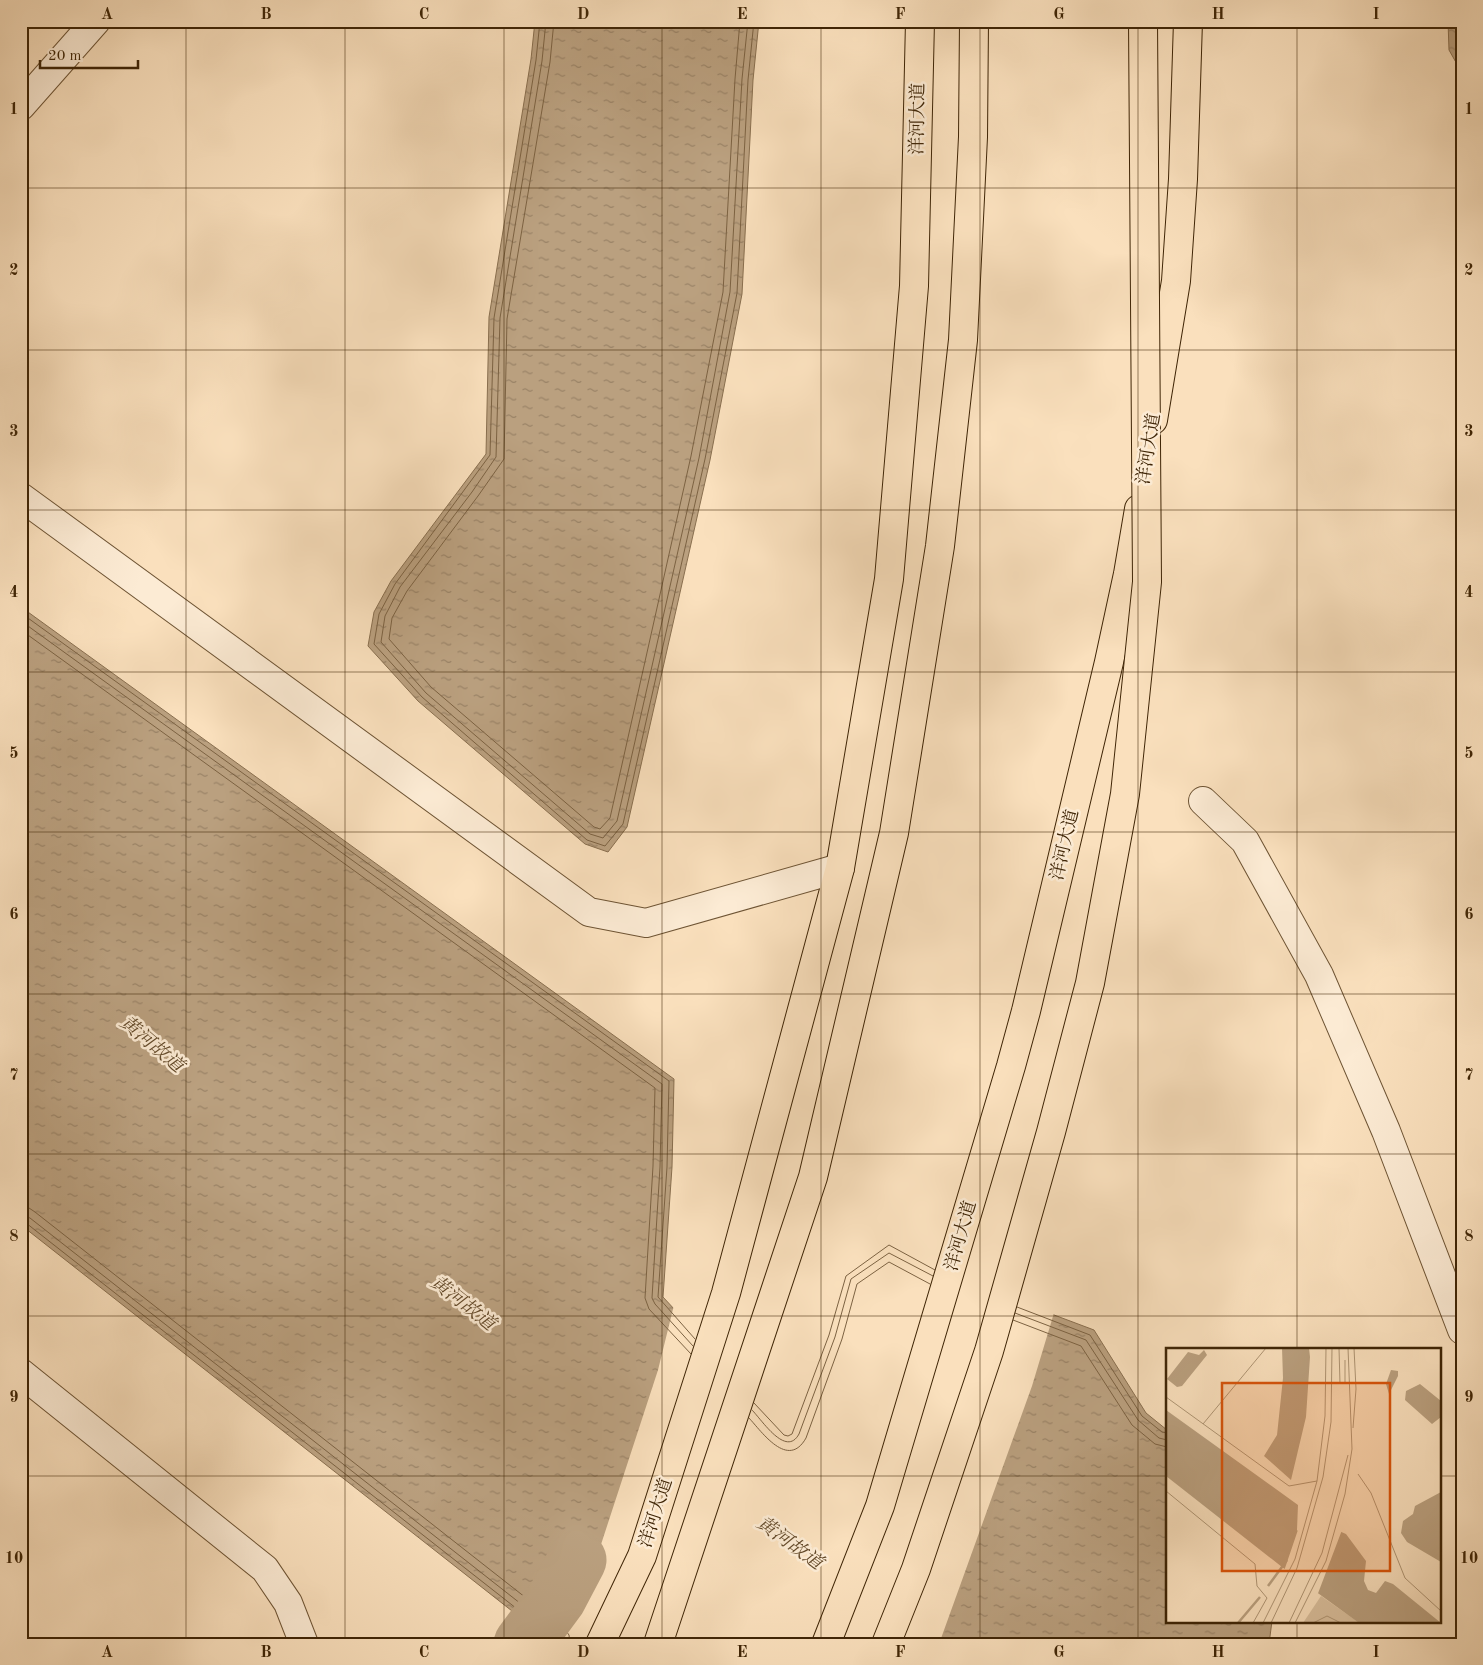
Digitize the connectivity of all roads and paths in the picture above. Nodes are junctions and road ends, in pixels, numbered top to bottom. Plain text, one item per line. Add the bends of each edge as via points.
1 (96, 21) edge
2 (920, 21) edge
3 (974, 21) edge
4 (1143, 21) edge
5 (1188, 21) edge
6 (21, 106) edge
7 (21, 497) edge
8 (1203, 801) dead end
9 (840, 868) junction
10 (1462, 1330) edge
11 (21, 1373) edge
12 (304, 1644) edge
13 (600, 1644) edge
14 (658, 1644) edge
15 (826, 1644) edge
16 (886, 1644) edge

1 - 6 street
2 - 9 main road, 洋河大道 via 914,286 888,579
3 - 14 main road via 973,136 963,340 940,546 894,832 813,1177
4 - 16 main road, bridge via 1147,582 1125,794 1090,983 1051,1132 989,1351 916,1568
5 - 15 main road, 洋河大道 via 1176,281 1128,574 1026,1011 880,1506
7 - 9 street via 589,912 646,923
8 - 10 street via 1245,841 1320,975 1386,1131
9 - 13 main road, 洋河大道 via 726,1293 642,1556
11 - 12 street via 265,1569 288,1602

